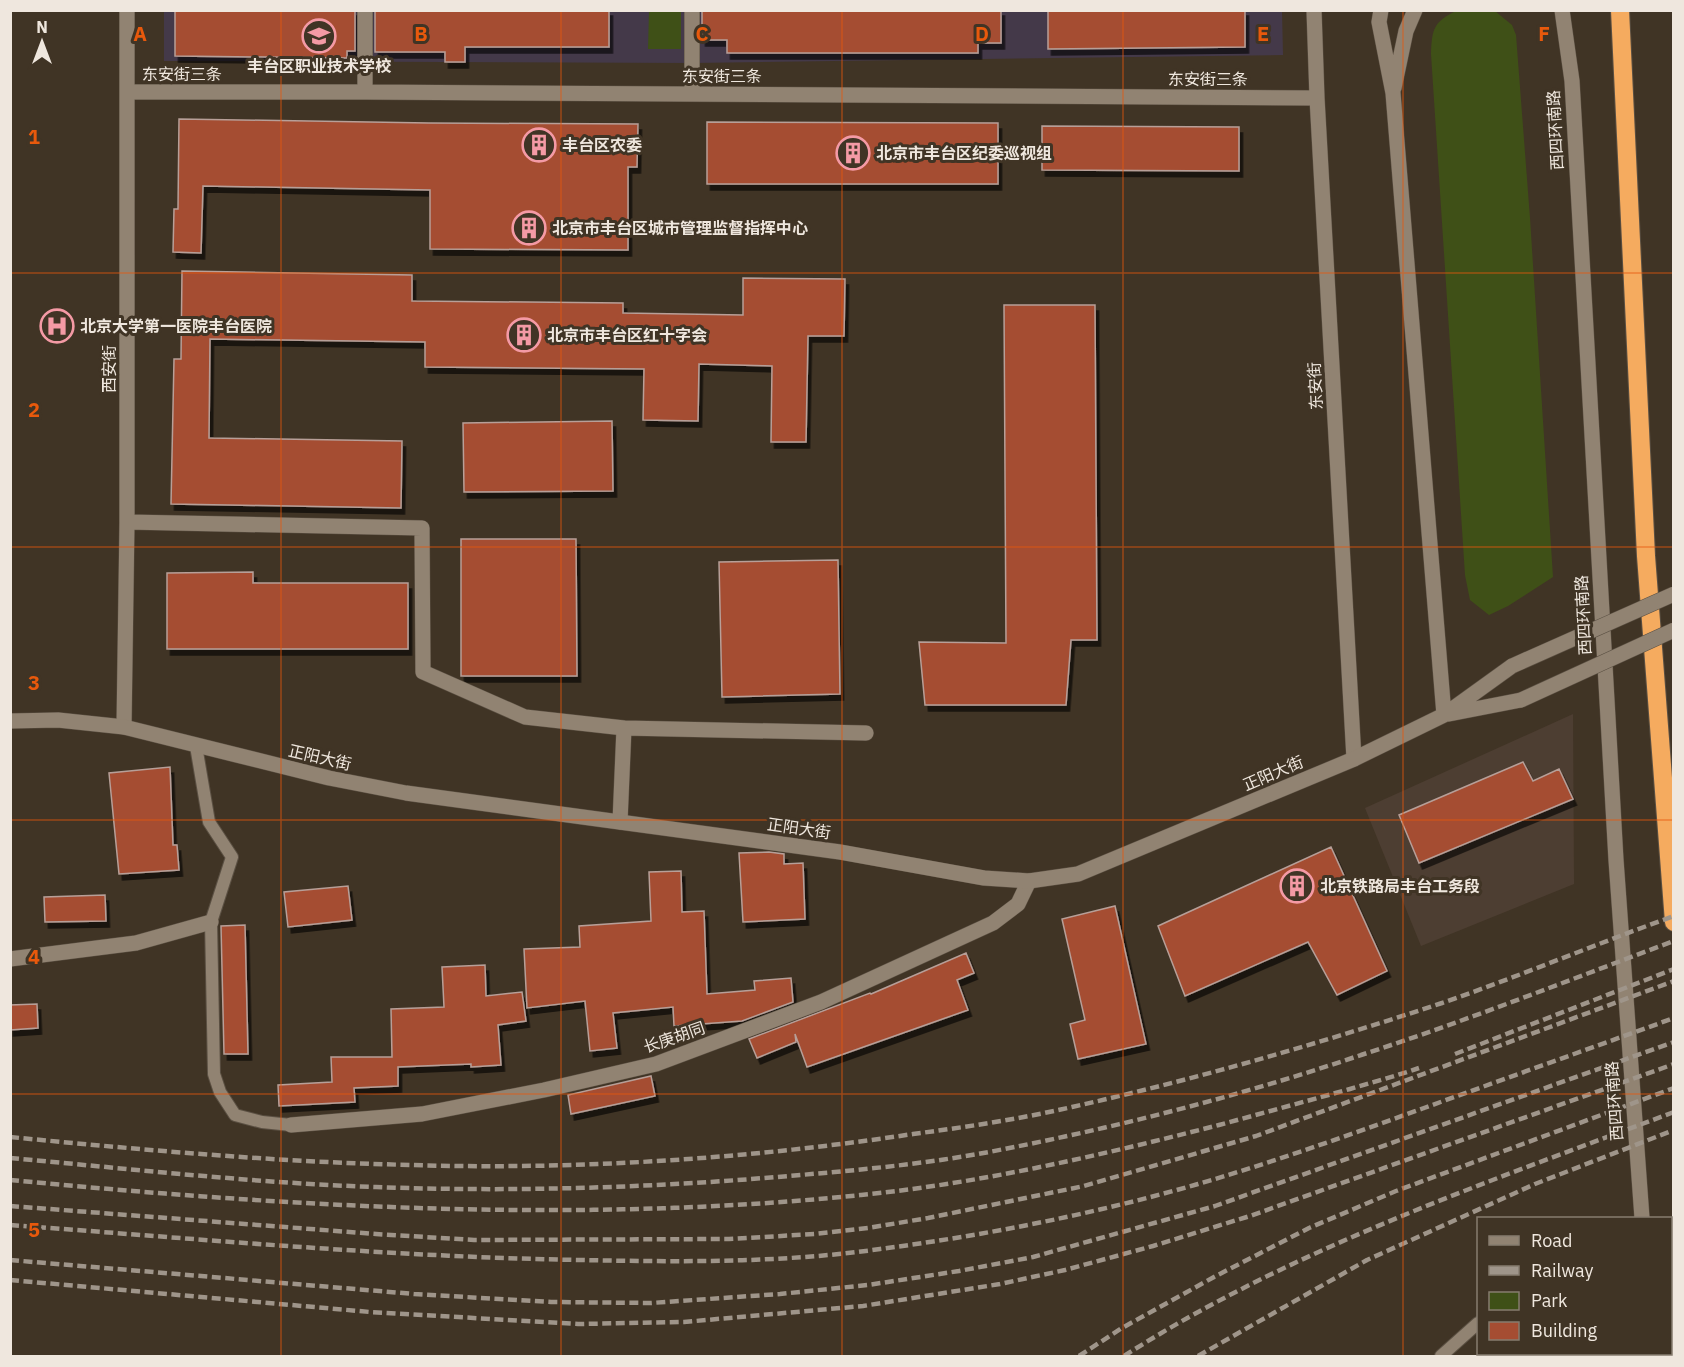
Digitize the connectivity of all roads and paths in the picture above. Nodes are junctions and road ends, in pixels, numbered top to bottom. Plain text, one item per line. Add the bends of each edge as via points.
1 (127, 10) edge
2 (365, 10) edge
3 (692, 10) edge
4 (1314, 10) edge
5 (1381, 10) edge
6 (1415, 10) edge
7 (1562, 10) edge
8 (1620, 10) edge
9 (127, 92) junction
10 (365, 92) junction
11 (1393, 93) junction
12 (692, 94) junction
13 (1317, 98) junction
14 (127, 522) junction
15 (1674, 594) edge
16 (1674, 630) edge
17 (1444, 715) junction
18 (10, 721) edge
19 (124, 728) junction
20 (624, 728) junction
21 (866, 733) dead end
22 (195, 746) junction
23 (1354, 759) junction
24 (620, 822) junction
25 (1029, 881) junction
26 (211, 922) junction
27 (1674, 922) edge
28 (10, 959) edge
29 (291, 1125) joint
30 (1642, 1217) edge
31 (1477, 1325) edge
32 (1441, 1356) edge

1 - 9 street, 西安街
2 - 10 street
3 - 12 street
4 - 13 street, 东安街
5 - 11 street via 1379,22
6 - 11 street via 1406,31
7 - 30 street, 西四环南路 via 1572,81 1616,860
8 - 27 highway via 1646,556
9 - 10 street, 东安街三条
9 - 14 street, 西安街
10 - 12 street, 东安街三条
11 - 17 street
12 - 13 street, 东安街三条
13 - 23 street, 东安街
14 - 19 street, 西安街
14 - 20 street via 422,528 423,672 525,717
15 - 17 street, 正阳大街, bridge via 1512,666
16 - 17 street, 正阳大街, bridge via 1521,700
17 - 23 street, 正阳大街
18 - 19 street, 正阳大街 via 58,720
19 - 22 street, 正阳大街
20 - 21 street
20 - 24 street
22 - 24 street, 正阳大街 via 406,793
22 - 26 lane via 209,822 232,857
23 - 25 street, 正阳大街 via 1078,874
24 - 25 street, 正阳大街 via 840,852 984,878
25 - 29 street, 长庚胡同 via 1018,904 993,923 820,1002 656,1065 422,1114
26 - 28 street via 136,943
26 - 29 lane via 214,1074 220,1092 236,1114
31 - 32 lane

